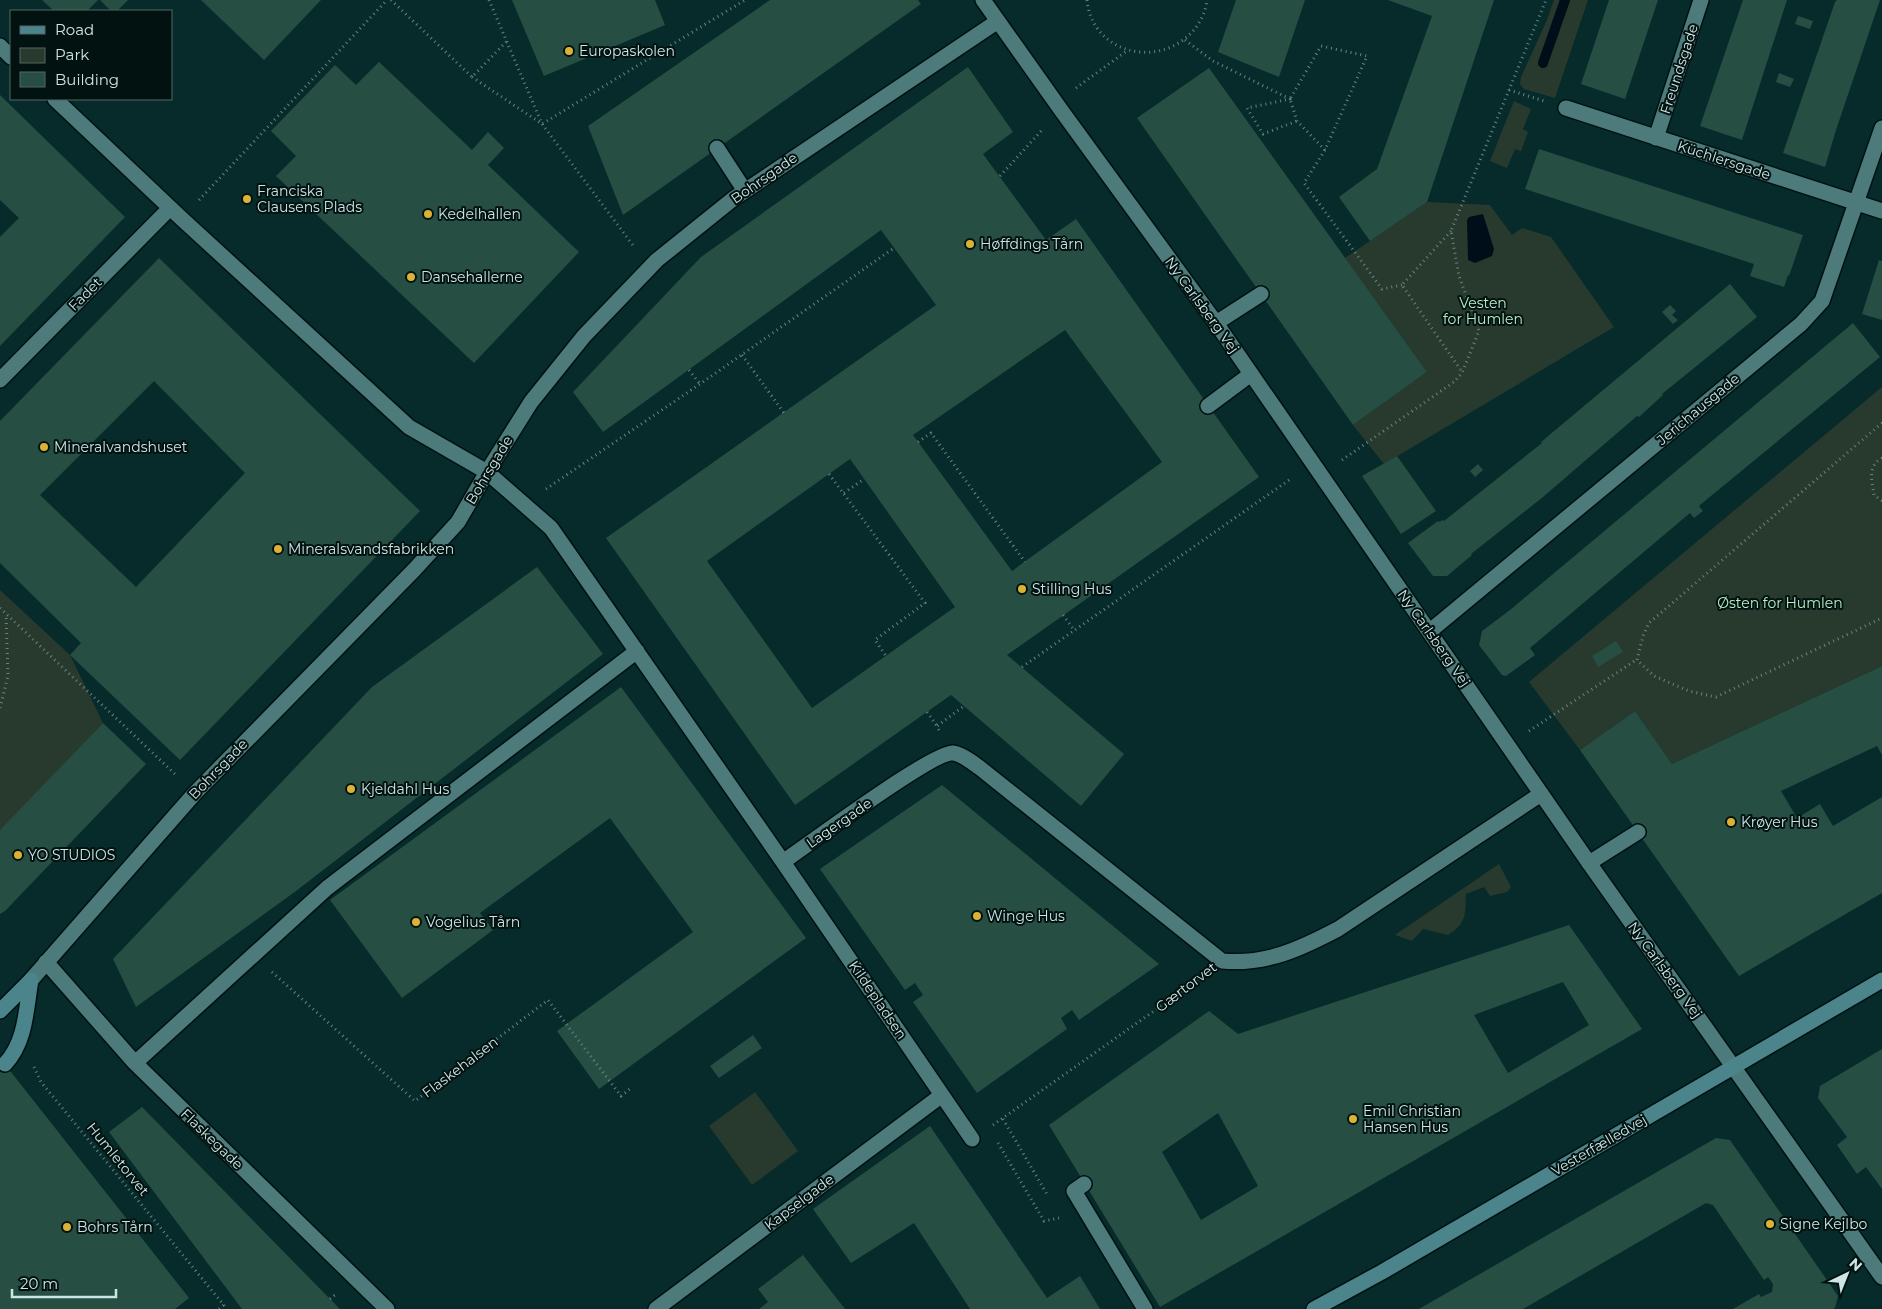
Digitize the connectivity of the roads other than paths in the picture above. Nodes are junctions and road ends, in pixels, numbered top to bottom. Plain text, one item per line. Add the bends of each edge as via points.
1 (983, 0) edge
2 (1701, 0) edge
3 (998, 21) junction
4 (0, 46) edge
5 (10, 56) edge
6 (56, 100) edge
7 (1566, 108) road end
8 (1882, 128) edge
9 (1656, 138) junction
10 (717, 148) dead end
11 (745, 191) junction
12 (1857, 203) junction
13 (170, 208) junction
14 (1882, 211) edge
15 (1261, 294) dead end
16 (1216, 323) junction
17 (1251, 374) junction
18 (0, 380) edge
19 (1208, 406) dead end
20 (487, 472) junction
21 (1430, 631) junction
22 (637, 651) junction
23 (1541, 794) junction
24 (1638, 832) dead end
25 (783, 862) junction
26 (1589, 863) junction
27 (1222, 961) joint
28 (46, 962) junction
29 (31, 980) junction
30 (1882, 980) edge
31 (0, 1011) edge
32 (135, 1063) junction
33 (5, 1064) dead end
34 (1734, 1066) junction
35 (942, 1095) junction
36 (972, 1138) road end
37 (1084, 1184) dead end
38 (1882, 1277) edge
39 (387, 1309) edge
40 (656, 1309) edge
41 (1145, 1309) edge
42 (1314, 1309) edge

1 - 3 street, Ny Carlsberg Vej
2 - 9 street, Freundsgade
3 - 11 street, Bohrsgade
3 - 16 street, Ny Carlsberg Vej
4 - 5 street
6 - 13 street
7 - 9 street, Küchlersgade
8 - 12 street, Jerichausgade
9 - 12 street, Küchlersgade
10 - 11 street
11 - 20 street, Bohrsgade via 650,268 584,336 531,402
12 - 14 street, Küchlersgade
12 - 21 street, Jerichausgade via 1822,301 1800,324
13 - 18 street, Fadet
13 - 20 street via 409,426
15 - 16 street
16 - 17 street, Ny Carlsberg Vej
17 - 19 street
17 - 21 street, Ny Carlsberg Vej
20 - 22 street via 551,528
20 - 28 street, Bohrsgade via 458,522 195,793
21 - 23 street, Ny Carlsberg Vej
22 - 25 street
22 - 32 street via 327,888
23 - 26 street, Ny Carlsberg Vej
23 - 27 street, Gærtorvet via 1338,929 1308,944 1258,961
24 - 26 street
25 - 27 street, Lagergade via 912,773 953,753 980,768
25 - 35 street, Kildepladsen
26 - 34 street, Ny Carlsberg Vej
28 - 29 street, Bohrsgade
28 - 32 street, Flaskegade
29 - 31 street, Bohrsgade
29 - 33 street via 22,1037
30 - 34 street, Vesterfælledvej
32 - 39 street, Flaskegade
34 - 38 street, Ny Carlsberg Vej
34 - 42 street, Vesterfælledvej
35 - 36 street, Kildepladsen
35 - 40 street, Kapselgade
37 - 41 street via 1074,1192

